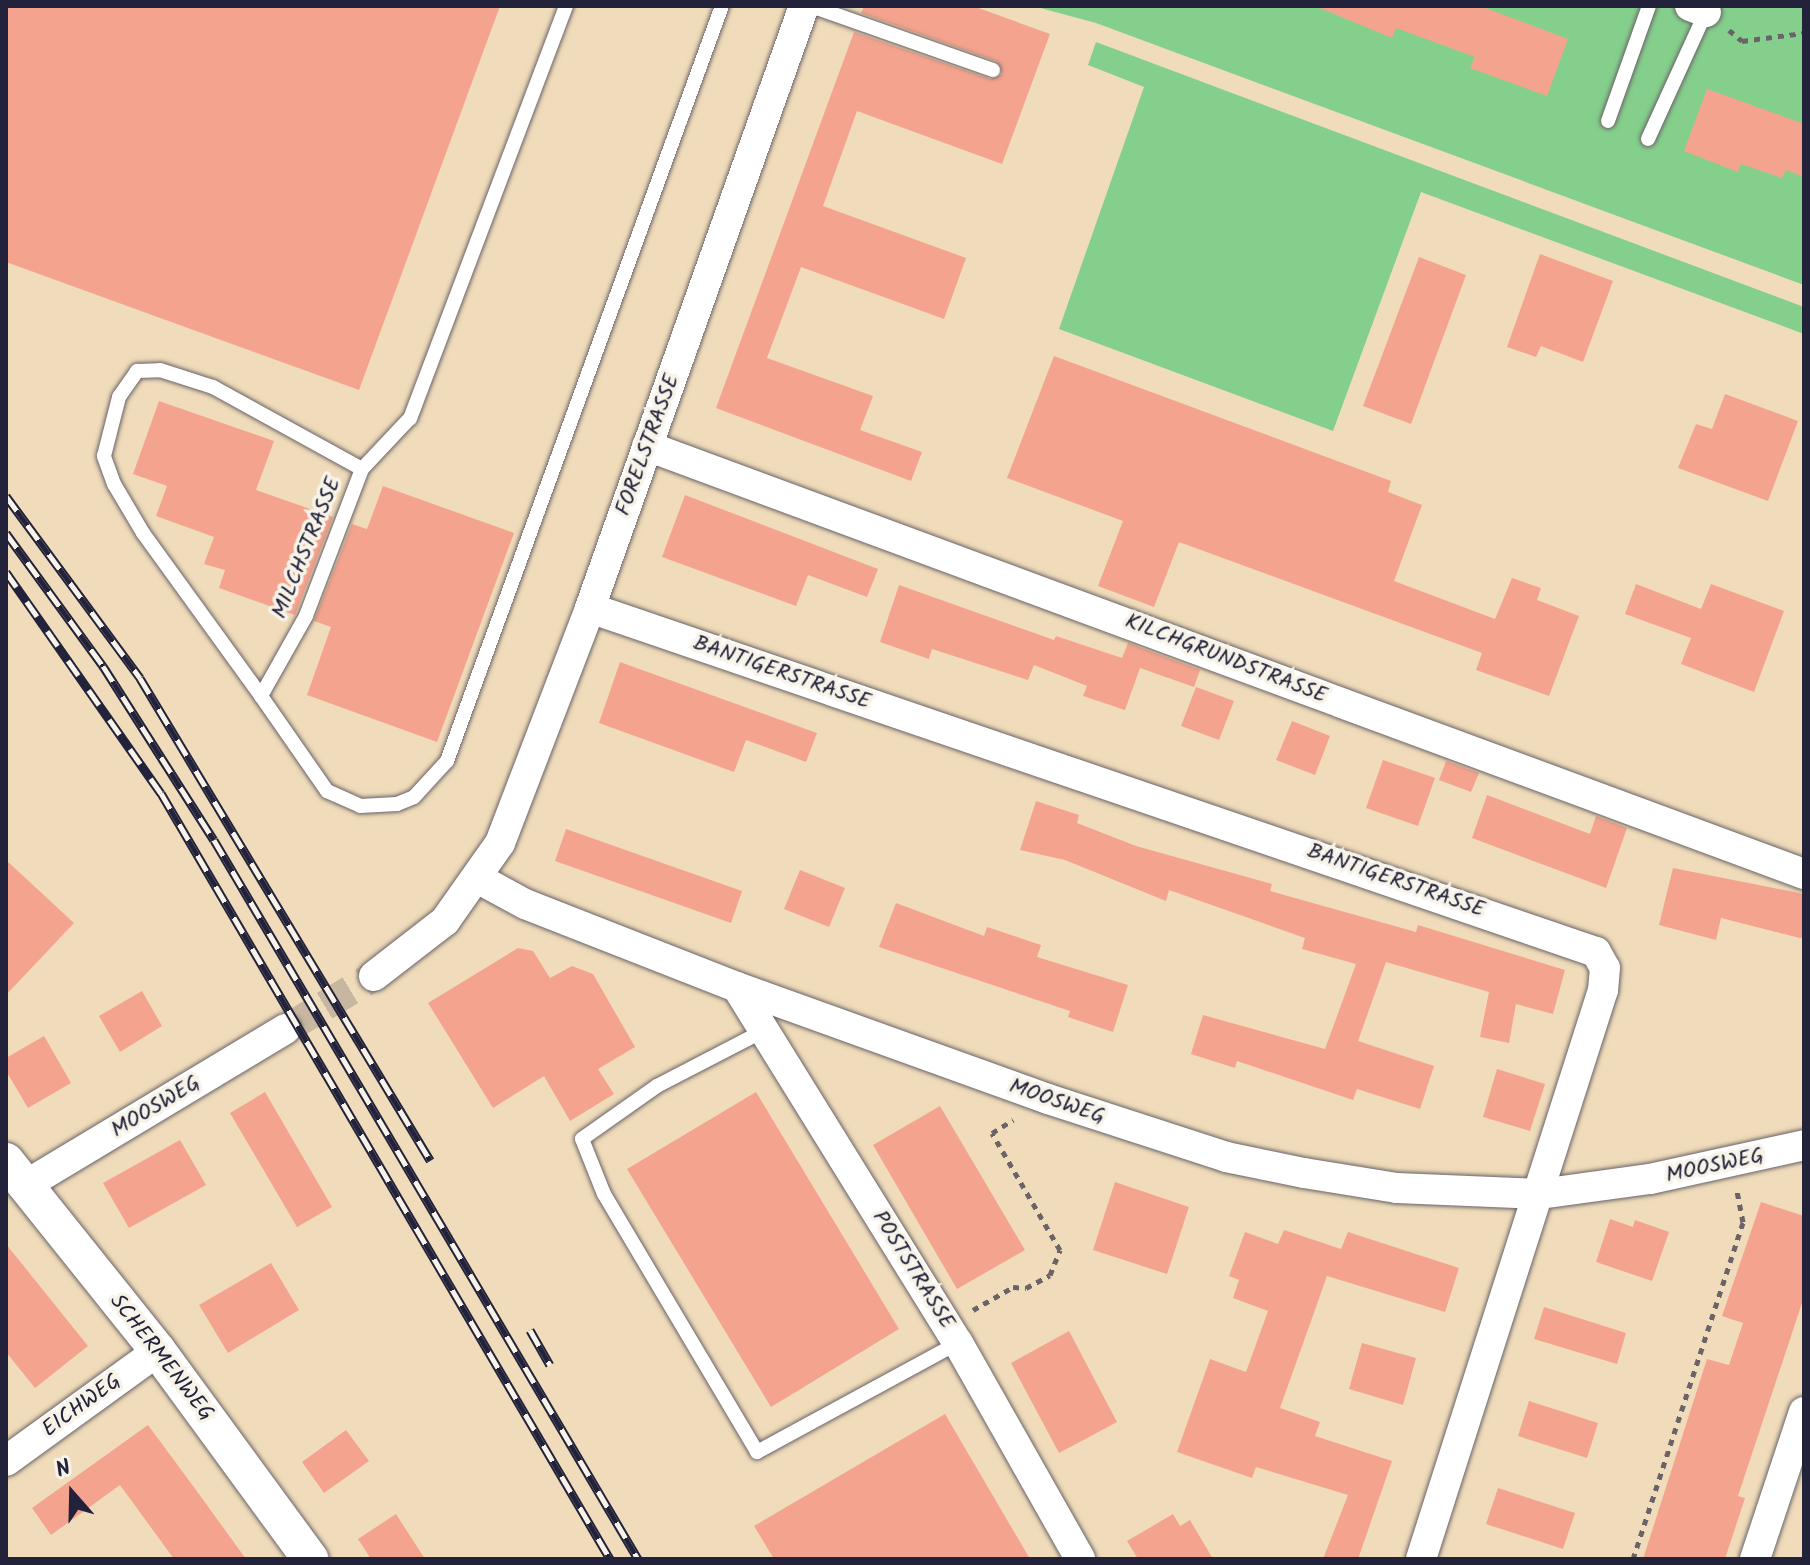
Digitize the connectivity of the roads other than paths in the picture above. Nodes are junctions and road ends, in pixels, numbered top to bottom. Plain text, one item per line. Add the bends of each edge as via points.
1 (566, 6) edge
2 (722, 6) edge
3 (804, 6) edge
4 (811, 6) edge
5 (1649, 6) edge
6 (1698, 9) edge
7 (993, 70) dead end
8 (1608, 121) dead end
9 (1648, 139) dead end
10 (647, 446) junction
11 (362, 469) junction
12 (590, 608) junction
13 (261, 696) junction
14 (1804, 874) edge
15 (479, 879) junction
16 (374, 976) tunnel mouth
17 (737, 987) junction
18 (286, 1029) tunnel mouth
19 (765, 1030) junction
20 (1804, 1145) edge
21 (16, 1173) edge
22 (1540, 1194) junction
23 (952, 1334) junction
24 (158, 1351) junction
25 (1804, 1412) edge
26 (6, 1461) edge
27 (310, 1559) edge
28 (1080, 1559) edge
29 (1421, 1559) edge
30 (1755, 1559) edge

1 - 11 lane, MILCHSTRASSE via 410,418
2 - 13 lane via 447,761 427,787 397,804 360,806 327,791
3 - 10 street, FORELSTRASSE
4 - 7 lane
5 - 8 lane
6 - 9 lane
10 - 12 street, FORELSTRASSE
10 - 14 street, KILCHGRUNDSTRASSE
11 - 13 lane, MILCHSTRASSE via 306,616
11 - 13 lane via 213,387 160,370 137,371 119,397 104,456 114,484 143,533
12 - 15 street, FORELSTRASSE via 521,795
12 - 22 street, BANTIGERSTRASSE via 1590,948 1605,968 1603,990
15 - 16 street via 416,949
15 - 17 street, MOOSWEG via 525,904
17 - 19 street, POSTSTRASSE
17 - 22 street, MOOSWEG via 1226,1157 1397,1188
18 - 21 street, MOOSWEG
19 - 23 street, POSTSTRASSE
19 - 23 lane via 657,1086 582,1139 604,1194 757,1452
20 - 22 street, MOOSWEG via 1731,1164
21 - 24 street, SCHERMENWEG
22 - 29 street, BANTIGERSTRASSE
23 - 28 street, POSTSTRASSE
24 - 26 street, EICHWEG
24 - 27 street, SCHERMENWEG
25 - 30 street

